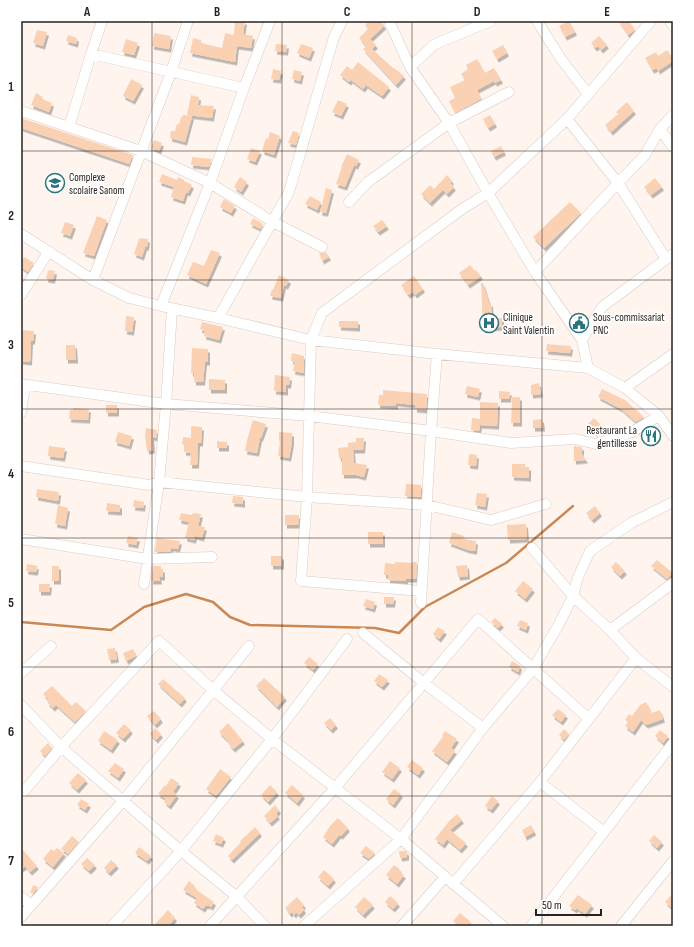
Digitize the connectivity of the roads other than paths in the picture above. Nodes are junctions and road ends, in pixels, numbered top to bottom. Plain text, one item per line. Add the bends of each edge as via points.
1 (102, 21) edge
2 (188, 21) edge
3 (270, 21) edge
4 (342, 21) edge
5 (389, 21) edge
6 (491, 21) edge
7 (537, 21) edge
8 (651, 21) edge
9 (670, 21) edge
10 (673, 26) edge
11 (91, 54) junction
12 (410, 67) junction
13 (171, 72) junction
14 (244, 88) junction
15 (509, 92) dead end
16 (588, 94) junction
17 (21, 111) edge
18 (673, 115) edge
19 (567, 119) junction
20 (449, 123) junction
21 (69, 127) junction
22 (660, 129) junction
23 (673, 147) edge
24 (141, 151) junction
25 (210, 183) junction
26 (618, 183) junction
27 (488, 193) junction
28 (349, 202) dead end
29 (272, 222) junction
30 (21, 234) edge
31 (322, 247) dead end
32 (48, 251) junction
33 (669, 256) edge
34 (535, 272) junction
35 (93, 280) junction
36 (21, 295) edge
37 (161, 306) junction
38 (172, 309) junction
39 (218, 318) junction
40 (311, 340) junction
41 (582, 340) junction
42 (437, 354) junction
43 (673, 354) edge
44 (588, 368) junction
45 (23, 384) edge
46 (625, 388) junction
47 (166, 404) junction
48 (21, 413) edge
49 (308, 416) junction
50 (660, 416) junction
51 (431, 431) junction
52 (673, 436) edge
53 (21, 466) edge
54 (160, 482) junction
55 (307, 497) junction
56 (673, 502) edge
57 (546, 504) dead end
58 (427, 505) junction
59 (21, 539) edge
60 (532, 548) dead end
61 (212, 557) dead end
62 (148, 559) junction
63 (673, 583) edge
64 (144, 584) dead end
65 (422, 591) junction
66 (573, 596) junction
67 (421, 604) dead end
68 (610, 630) junction
69 (363, 633) dead end
70 (347, 639) dead end
71 (51, 646) dead end
72 (249, 646) dead end
73 (636, 658) junction
74 (533, 669) junction
75 (21, 673) edge
76 (424, 683) junction
77 (673, 688) edge
78 (213, 690) junction
79 (21, 705) edge
80 (589, 719) junction
81 (483, 728) junction
82 (272, 738) junction
83 (673, 743) edge
84 (61, 747) junction
85 (540, 782) junction
86 (335, 788) junction
87 (21, 795) edge
88 (123, 801) junction
89 (604, 832) junction
90 (401, 839) junction
91 (181, 851) junction
92 (673, 860) edge
93 (445, 877) junction
94 (453, 884) junction
95 (21, 897) edge
96 (236, 897) junction
97 (31, 905) junction
98 (21, 917) edge
99 (491, 922) edge
100 (112, 926) edge
101 (210, 926) edge
102 (265, 926) edge
103 (305, 926) edge
104 (402, 926) edge
105 (503, 926) edge
106 (531, 926) edge
107 (621, 926) edge

1 - 11 street
2 - 13 street
3 - 14 street
4 - 29 street via 334,37 289,192
5 - 12 street
6 - 12 street via 435,44
7 - 16 street via 561,59
8 - 16 street
9 - 10 street
11 - 13 street
11 - 21 street
12 - 20 street
13 - 14 street
13 - 24 street
14 - 25 street
15 - 20 street
16 - 19 street
17 - 21 street
18 - 22 street
19 - 26 street
19 - 27 street
20 - 27 street
20 - 28 street via 368,182
21 - 24 street
22 - 23 street
22 - 26 street via 645,155
24 - 25 street
24 - 35 street
25 - 29 street
25 - 37 street
26 - 33 street
26 - 34 street
27 - 34 street
27 - 40 street via 462,209 322,313
29 - 31 street
29 - 39 street
30 - 32 street
32 - 35 street
32 - 36 street
33 - 41 street via 602,307
34 - 41 street
35 - 37 street via 129,298
37 - 38 street
38 - 39 street
38 - 47 street
39 - 40 street
40 - 42 street
40 - 49 street
41 - 44 street
42 - 44 street
42 - 51 street
43 - 46 street
44 - 46 street
45 - 47 street
45 - 48 street
46 - 50 street
47 - 49 street
47 - 54 street
49 - 51 street
49 - 55 street
50 - 51 street via 632,432 596,444 575,439 511,442
50 - 52 street
51 - 58 street
53 - 54 street via 149,485
54 - 55 street
54 - 62 street
55 - 58 street
55 - 65 street via 301,581
56 - 66 street via 631,523 590,551
57 - 58 street via 491,520
58 - 65 street
59 - 62 street
60 - 66 street
61 - 62 street
62 - 64 street
63 - 68 street
65 - 67 street
66 - 68 street
66 - 74 street
68 - 73 street
69 - 76 street
70 - 82 street
71 - 75 street
72 - 78 street
73 - 77 street
73 - 80 street
74 - 76 street via 478,619
74 - 80 street
74 - 81 street
76 - 81 street
76 - 86 street
78 - 82 street
78 - 84 street via 159,641
78 - 88 street
79 - 84 street
80 - 85 street
81 - 90 street
82 - 86 street
82 - 91 street
83 - 89 street
84 - 87 street
84 - 88 street
85 - 89 street
85 - 94 street
86 - 90 street
86 - 96 street
88 - 91 street
88 - 97 street
89 - 106 street
90 - 93 street
90 - 103 street
91 - 96 street
91 - 100 street
92 - 107 street
93 - 94 street
93 - 104 street
94 - 99 street
95 - 97 street
96 - 101 street
96 - 102 street
97 - 98 street
99 - 105 street

